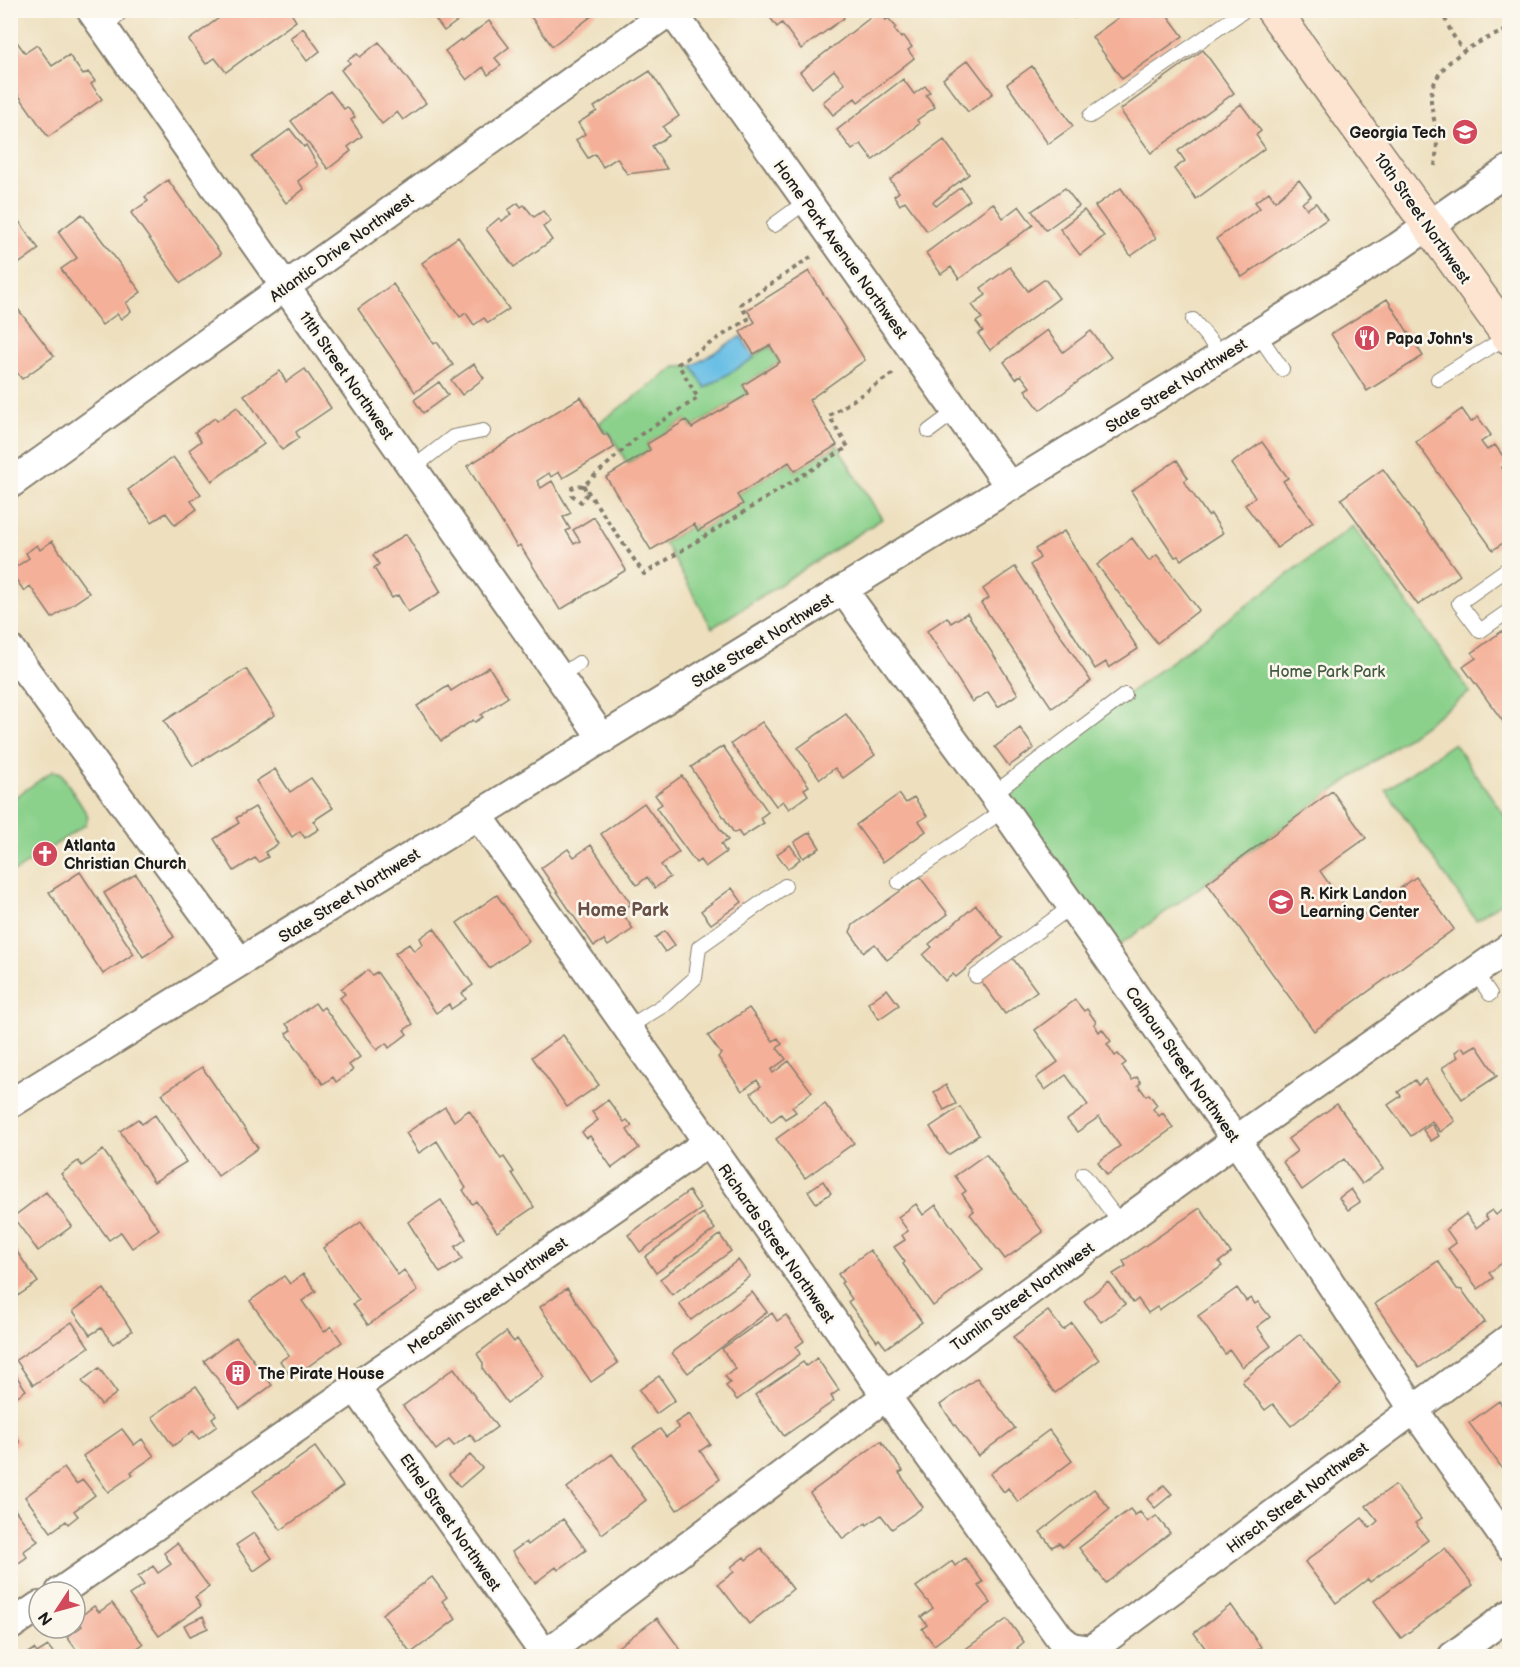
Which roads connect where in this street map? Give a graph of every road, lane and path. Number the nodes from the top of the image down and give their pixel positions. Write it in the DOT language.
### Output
graph roads {
  1 [pos="671,10"];
  2 [pos="1245,10"];
  3 [pos="1273,10"];
  4 [pos="1440,10"];
  5 [pos="106,16"];
  6 [pos="1509,29"];
  7 [pos="1463,50"];
  8 [pos="1090,116"];
  9 [pos="1435,166"];
  10 [pos="1509,169"];
  11 [pos="807,201"];
  12 [pos="774,225"];
  13 [pos="1430,226"];
  14 [pos="812,256"];
  15 [pos="285,287"];
  16 [pos="1193,320"];
  17 [pos="1258,334"];
  18 [pos="1508,337"];
  19 [pos="1222,356"];
  20 [pos="1282,369"];
  21 [pos="894,372"];
  22 [pos="1438,379"];
  23 [pos="956,411"];
  24 [pos="483,431"];
  25 [pos="929,431"];
  26 [pos="412,468"];
  27 [pos="10,484"];
  28 [pos="1010,487"];
  29 [pos="1509,567"];
  30 [pos="843,590"];
  31 [pos="1509,610"];
  32 [pos="10,649"];
  33 [pos="1125,695"];
  34 [pos="603,739"];
  35 [pos="998,802"];
  36 [pos="478,815"];
  37 [pos="899,882"];
  38 [pos="785,886"];
  39 [pos="1072,906"];
  40 [pos="1509,947"];
  41 [pos="240,962"];
  42 [pos="976,976"];
  43 [pos="627,1029"];
  44 [pos="10,1104"];
  45 [pos="1236,1140"];
  46 [pos="707,1143"];
  47 [pos="1083,1174"];
  48 [pos="1121,1224"];
  49 [pos="1509,1338"];
  50 [pos="355,1387"];
  51 [pos="886,1396"];
  52 [pos="1414,1410"];
  53 [pos="1509,1546"];
  54 [pos="77,1580"];
  55 [pos="27,1614"];
  56 [pos="1509,1614"];
  57 [pos="10,1626"];
  58 [pos="1088,1653"];
  59 [pos="545,1656"];
  60 [pos="1453,1656"];
  1 -- 11 [label="street, Home Park Avenue Northwest"];
  1 -- 15 [label="street, Atlantic Drive Northwest"];
  2 -- 8 [label="lane"];
  3 -- 13 [label="main road, 10th Street Northwest"];
  4 -- 7 [label="path"];
  5 -- 15 [label="street, 11th Street Northwest"];
  6 -- 7 [label="path"];
  7 -- 9 [label="path"];
  10 -- 13 [label="street, State Street Northwest"];
  11 -- 12 [label="lane"];
  11 -- 23 [label="street, Home Park Avenue Northwest"];
  13 -- 17 [label="street, State Street Northwest"];
  13 -- 18 [label="main road, 10th Street Northwest"];
  14 -- 21 [label="path"];
  15 -- 26 [label="street, 11th Street Northwest"];
  15 -- 27 [label="street, Atlantic Drive Northwest"];
  16 -- 19 [label="lane"];
  17 -- 19 [label="street, State Street Northwest"];
  17 -- 20 [label="lane"];
  18 -- 22 [label="lane"];
  19 -- 28 [label="street, State Street Northwest"];
  23 -- 25 [label="lane"];
  23 -- 28 [label="street, Home Park Avenue Northwest"];
  24 -- 26 [label="lane"];
  26 -- 34 [label="street, 11th Street Northwest"];
  28 -- 30 [label="street, State Street Northwest"];
  29 -- 31 [label="lane"];
  30 -- 34 [label="street, State Street Northwest"];
  30 -- 35 [label="street, Calhoun Street Northwest"];
  32 -- 41 [label="street"];
  33 -- 35 [label="lane"];
  34 -- 36 [label="street, State Street Northwest"];
  35 -- 37 [label="lane"];
  35 -- 39 [label="street, Calhoun Street Northwest"];
  36 -- 41 [label="street, State Street Northwest"];
  36 -- 43 [label="street, Richards Street Northwest"];
  38 -- 43 [label="lane"];
  39 -- 42 [label="lane"];
  39 -- 45 [label="street, Calhoun Street Northwest"];
  40 -- 45 [label="street, Tumlin Street Northwest"];
  41 -- 44 [label="street, State Street Northwest"];
  43 -- 46 [label="street, Richards Street Northwest"];
  45 -- 48 [label="street, Tumlin Street Northwest"];
  45 -- 52 [label="street, Calhoun Street Northwest"];
  46 -- 50 [label="street, Mecaslin Street Northwest"];
  46 -- 51 [label="street, Richards Street Northwest"];
  47 -- 48 [label="lane"];
  48 -- 51 [label="street, Tumlin Street Northwest"];
  49 -- 52 [label="street, Hirsch Street Northwest"];
  50 -- 54 [label="street, Mecaslin Street Northwest"];
  50 -- 59 [label="street, Ethel Street Northwest"];
  51 -- 58 [label="street, Richards Street Northwest"];
  51 -- 59 [label="street, Tumlin Street Northwest"];
  52 -- 53 [label="street, Calhoun Street Northwest"];
  52 -- 58 [label="street, Hirsch Street Northwest"];
  55 -- 57 [label="street"];
  56 -- 60 [label="street"];
}
